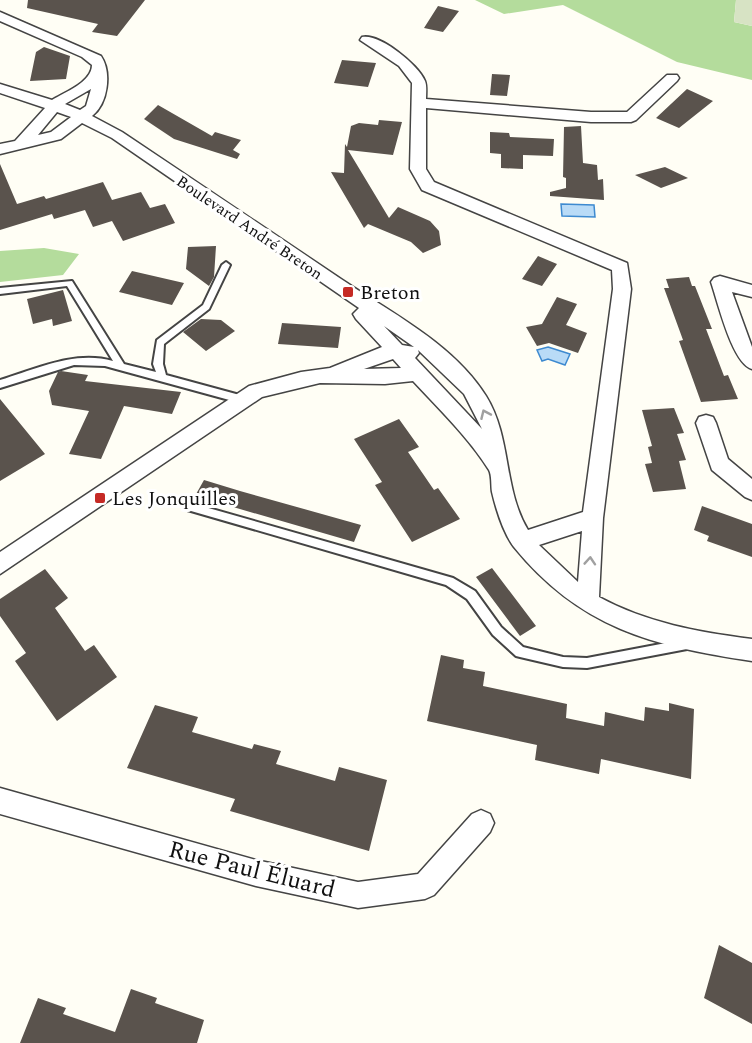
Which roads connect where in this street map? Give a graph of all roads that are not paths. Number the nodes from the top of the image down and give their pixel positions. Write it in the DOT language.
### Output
graph roads {
  1 [pos="0,15"];
  2 [pos="367,40"];
  3 [pos="99,72"];
  4 [pos="672,78"];
  5 [pos="7,90"];
  6 [pos="418,103"];
  7 [pos="52,109"];
  8 [pos="76,121"];
  9 [pos="20,144"];
  10 [pos="0,149"];
  11 [pos="226,265"];
  12 [pos="0,291"];
  13 [pos="752,291"];
  14 [pos="348,292"];
  15 [pos="399,350"];
  16 [pos="417,355"];
  17 [pos="752,362"];
  18 [pos="121,366"];
  19 [pos="329,375"];
  20 [pos="162,378"];
  21 [pos="0,384"];
  22 [pos="244,400"];
  23 [pos="706,423"];
  24 [pos="498,471"];
  25 [pos="752,491"];
  26 [pos="191,507"];
  27 [pos="593,518"];
  28 [pos="522,541"];
  29 [pos="0,564"];
  30 [pos="588,603"];
  31 [pos="696,642"];
  32 [pos="752,650"];
  33 [pos="0,801"];
  34 [pos="481,823"];
  1 -- 3 [label="street"];
  2 -- 6 [label="street"];
  3 -- 7 [label="street"];
  3 -- 8 [label="street"];
  4 -- 6 [label="street"];
  5 -- 7 [label="street, Boulevard André Breton"];
  6 -- 27 [label="street"];
  7 -- 8 [label="street, Boulevard André Breton"];
  7 -- 9 [label="street"];
  8 -- 9 [label="street"];
  8 -- 14 [label="street, Boulevard André Breton"];
  9 -- 10 [label="street"];
  11 -- 20 [label="lane"];
  12 -- 18 [label="lane"];
  13 -- 17 [label="street"];
  14 -- 15 [label="street, Boulevard André Breton"];
  14 -- 16 [label="street, Boulevard André Breton"];
  15 -- 16 [label="street, Boulevard André Breton"];
  15 -- 19 [label="street"];
  16 -- 19 [label="street"];
  16 -- 24 [label="street, Boulevard André Breton"];
  24 -- 16 [label="street, Boulevard André Breton, one-way"];
  18 -- 20 [label="lane"];
  18 -- 21 [label="lane"];
  19 -- 22 [label="street"];
  20 -- 22 [label="lane"];
  22 -- 29 [label="street"];
  23 -- 25 [label="street"];
  24 -- 28 [label="street, Boulevard André Breton"];
  26 -- 31 [label="lane"];
  27 -- 28 [label="street"];
  30 -- 27 [label="street, one-way"];
  28 -- 30 [label="street, Boulevard André Breton"];
  30 -- 31 [label="street, Boulevard André Breton"];
  31 -- 32 [label="street, Boulevard André Breton"];
  33 -- 34 [label="street, Rue Paul Éluard"];
}
